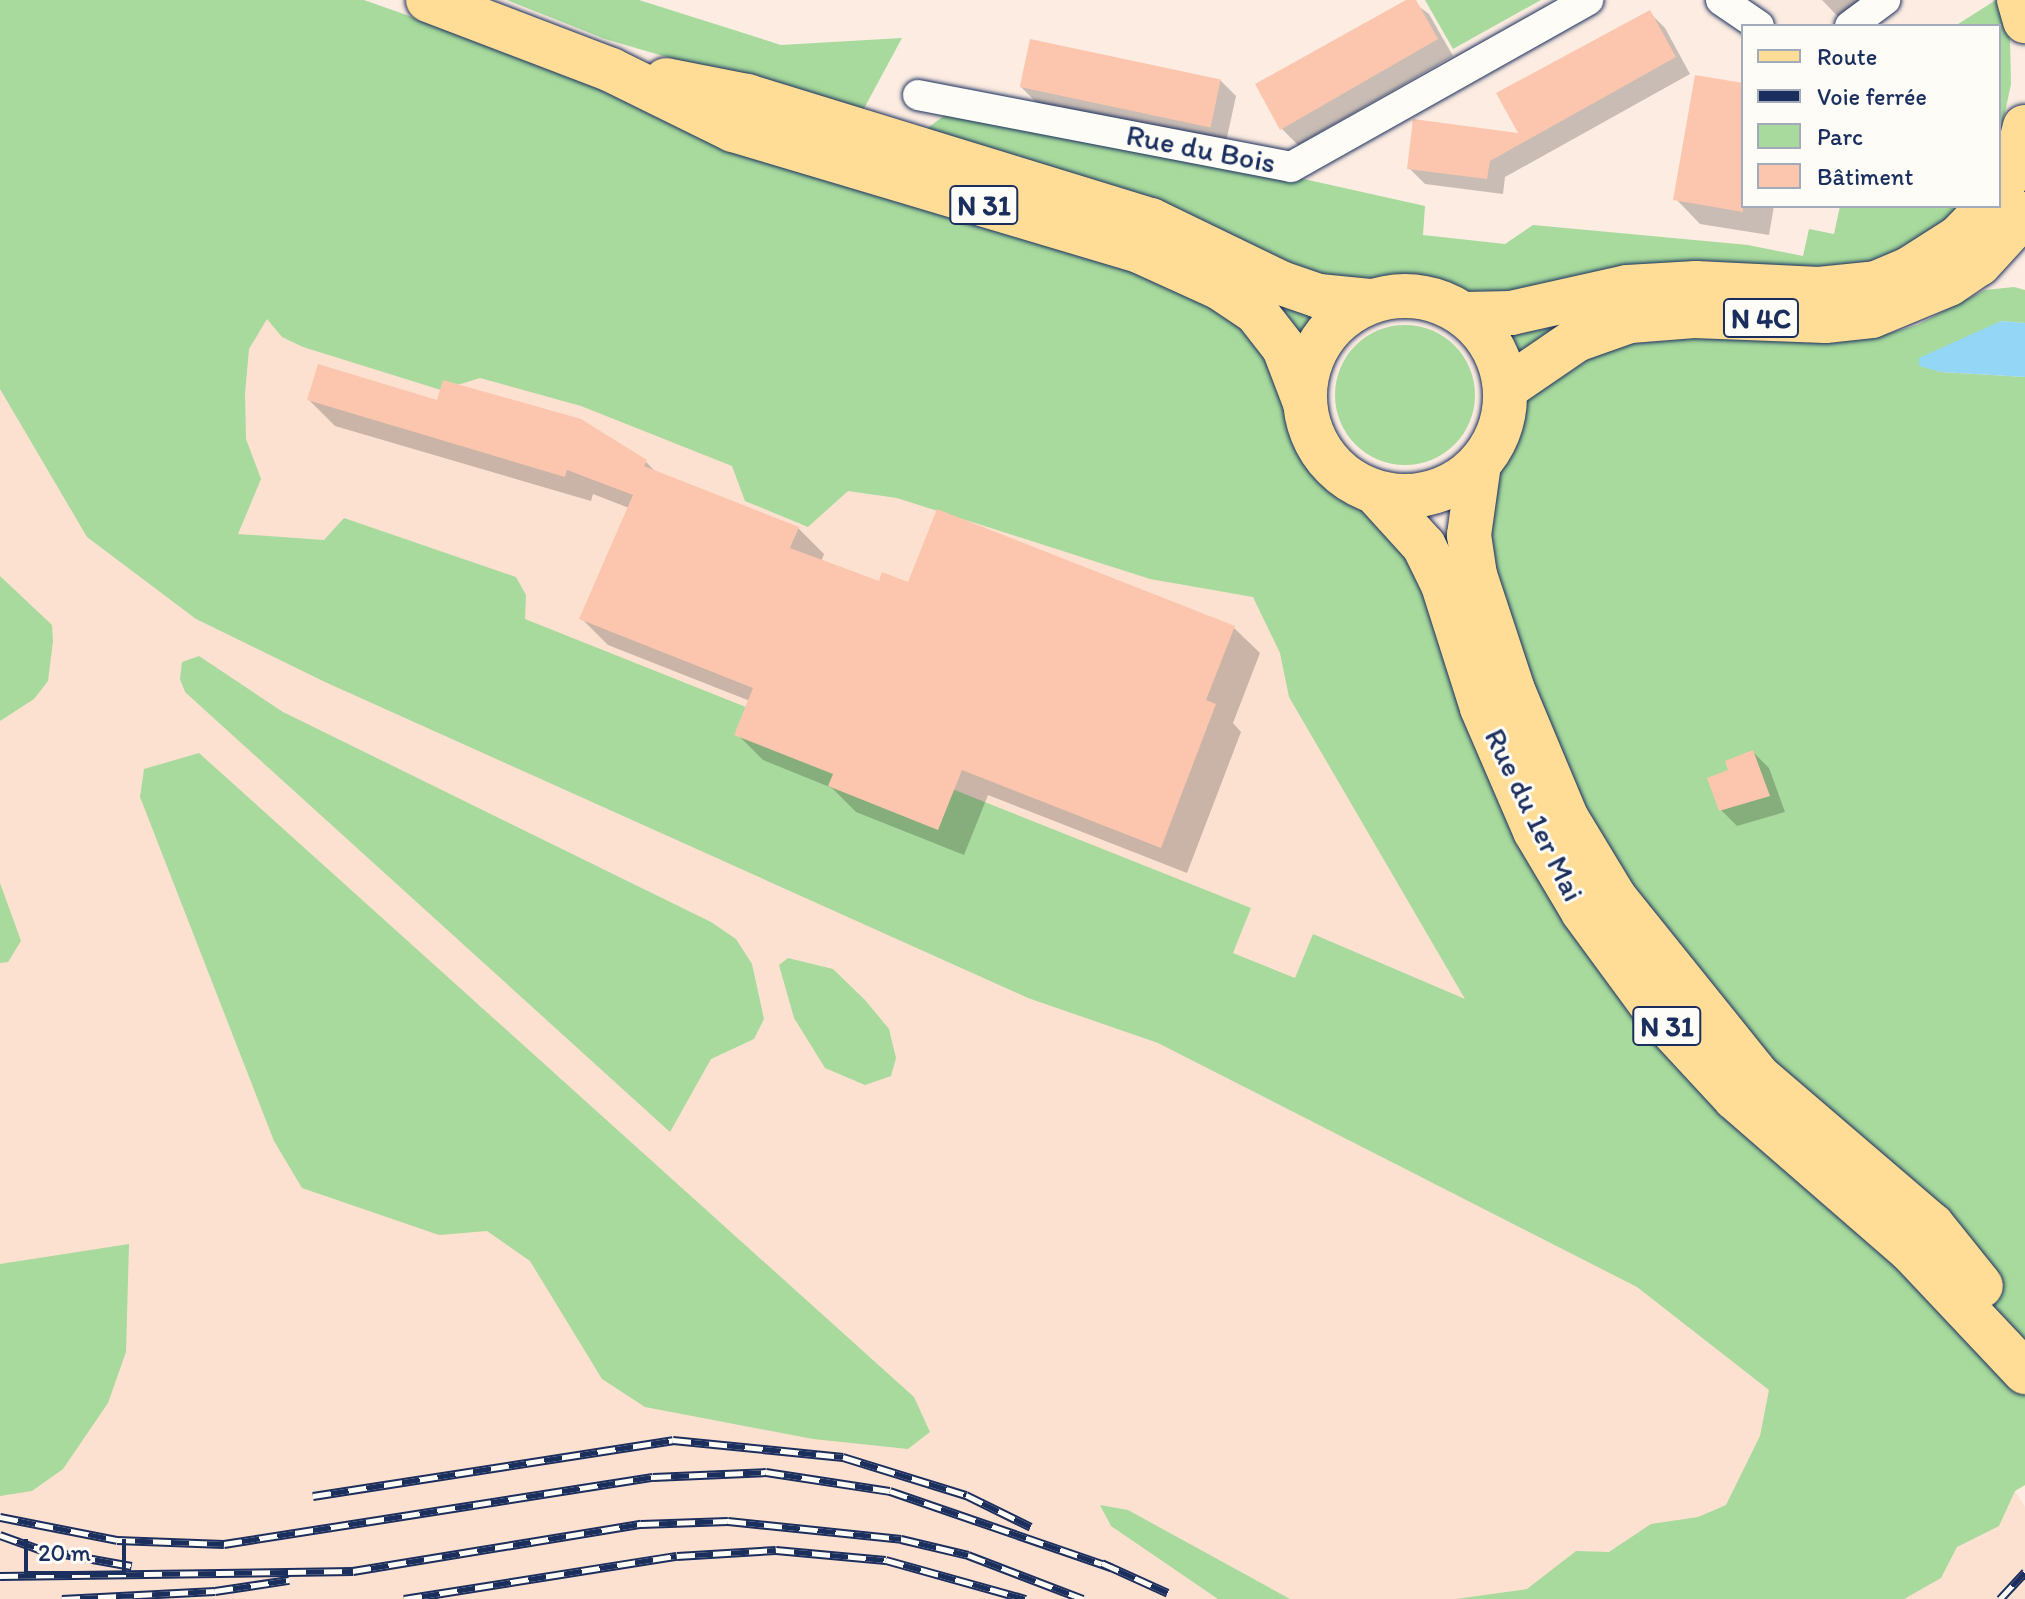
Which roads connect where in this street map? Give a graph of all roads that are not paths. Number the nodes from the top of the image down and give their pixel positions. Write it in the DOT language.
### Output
graph roads {
  1 [pos="428,0"];
  2 [pos="1588,0"];
  3 [pos="1721,0"];
  4 [pos="1885,0"];
  5 [pos="2019,0"];
  6 [pos="2025,21"];
  7 [pos="1756,24"];
  8 [pos="1853,24"];
  9 [pos="611,70"];
  10 [pos="918,95"];
  11 [pos="2025,127"];
  12 [pos="2005,207"];
  13 [pos="1370,301"];
  14 [pos="1464,314"];
  15 [pos="1506,388"];
  16 [pos="1305,403"];
  17 [pos="1479,464"];
  18 [pos="1375,492"];
  19 [pos="2025,1361"];
  20 [pos="2025,1372"];
  1 -- 9 [label="main road, N 31"];
  2 -- 10 [label="street, Rue du Bois"];
  3 -- 7 [label="street"];
  4 -- 8 [label="street"];
  5 -- 6 [label="main road"];
  9 -- 13 [label="main road, N 31"];
  9 -- 16 [label="main road, N 31"];
  11 -- 12 [label="main road, N 4C"];
  12 -- 14 [label="main road, N 4C"];
  12 -- 15 [label="main road, N 4C"];
  13 -- 14 [label="main road"];
  13 -- 16 [label="main road"];
  14 -- 15 [label="main road"];
  15 -- 17 [label="main road"];
  16 -- 18 [label="main road"];
  17 -- 18 [label="main road"];
  17 -- 19 [label="main road, Rue du 1er Mai / N 31"];
  18 -- 20 [label="main road, Rue du 1er Mai / N 31"];
}
